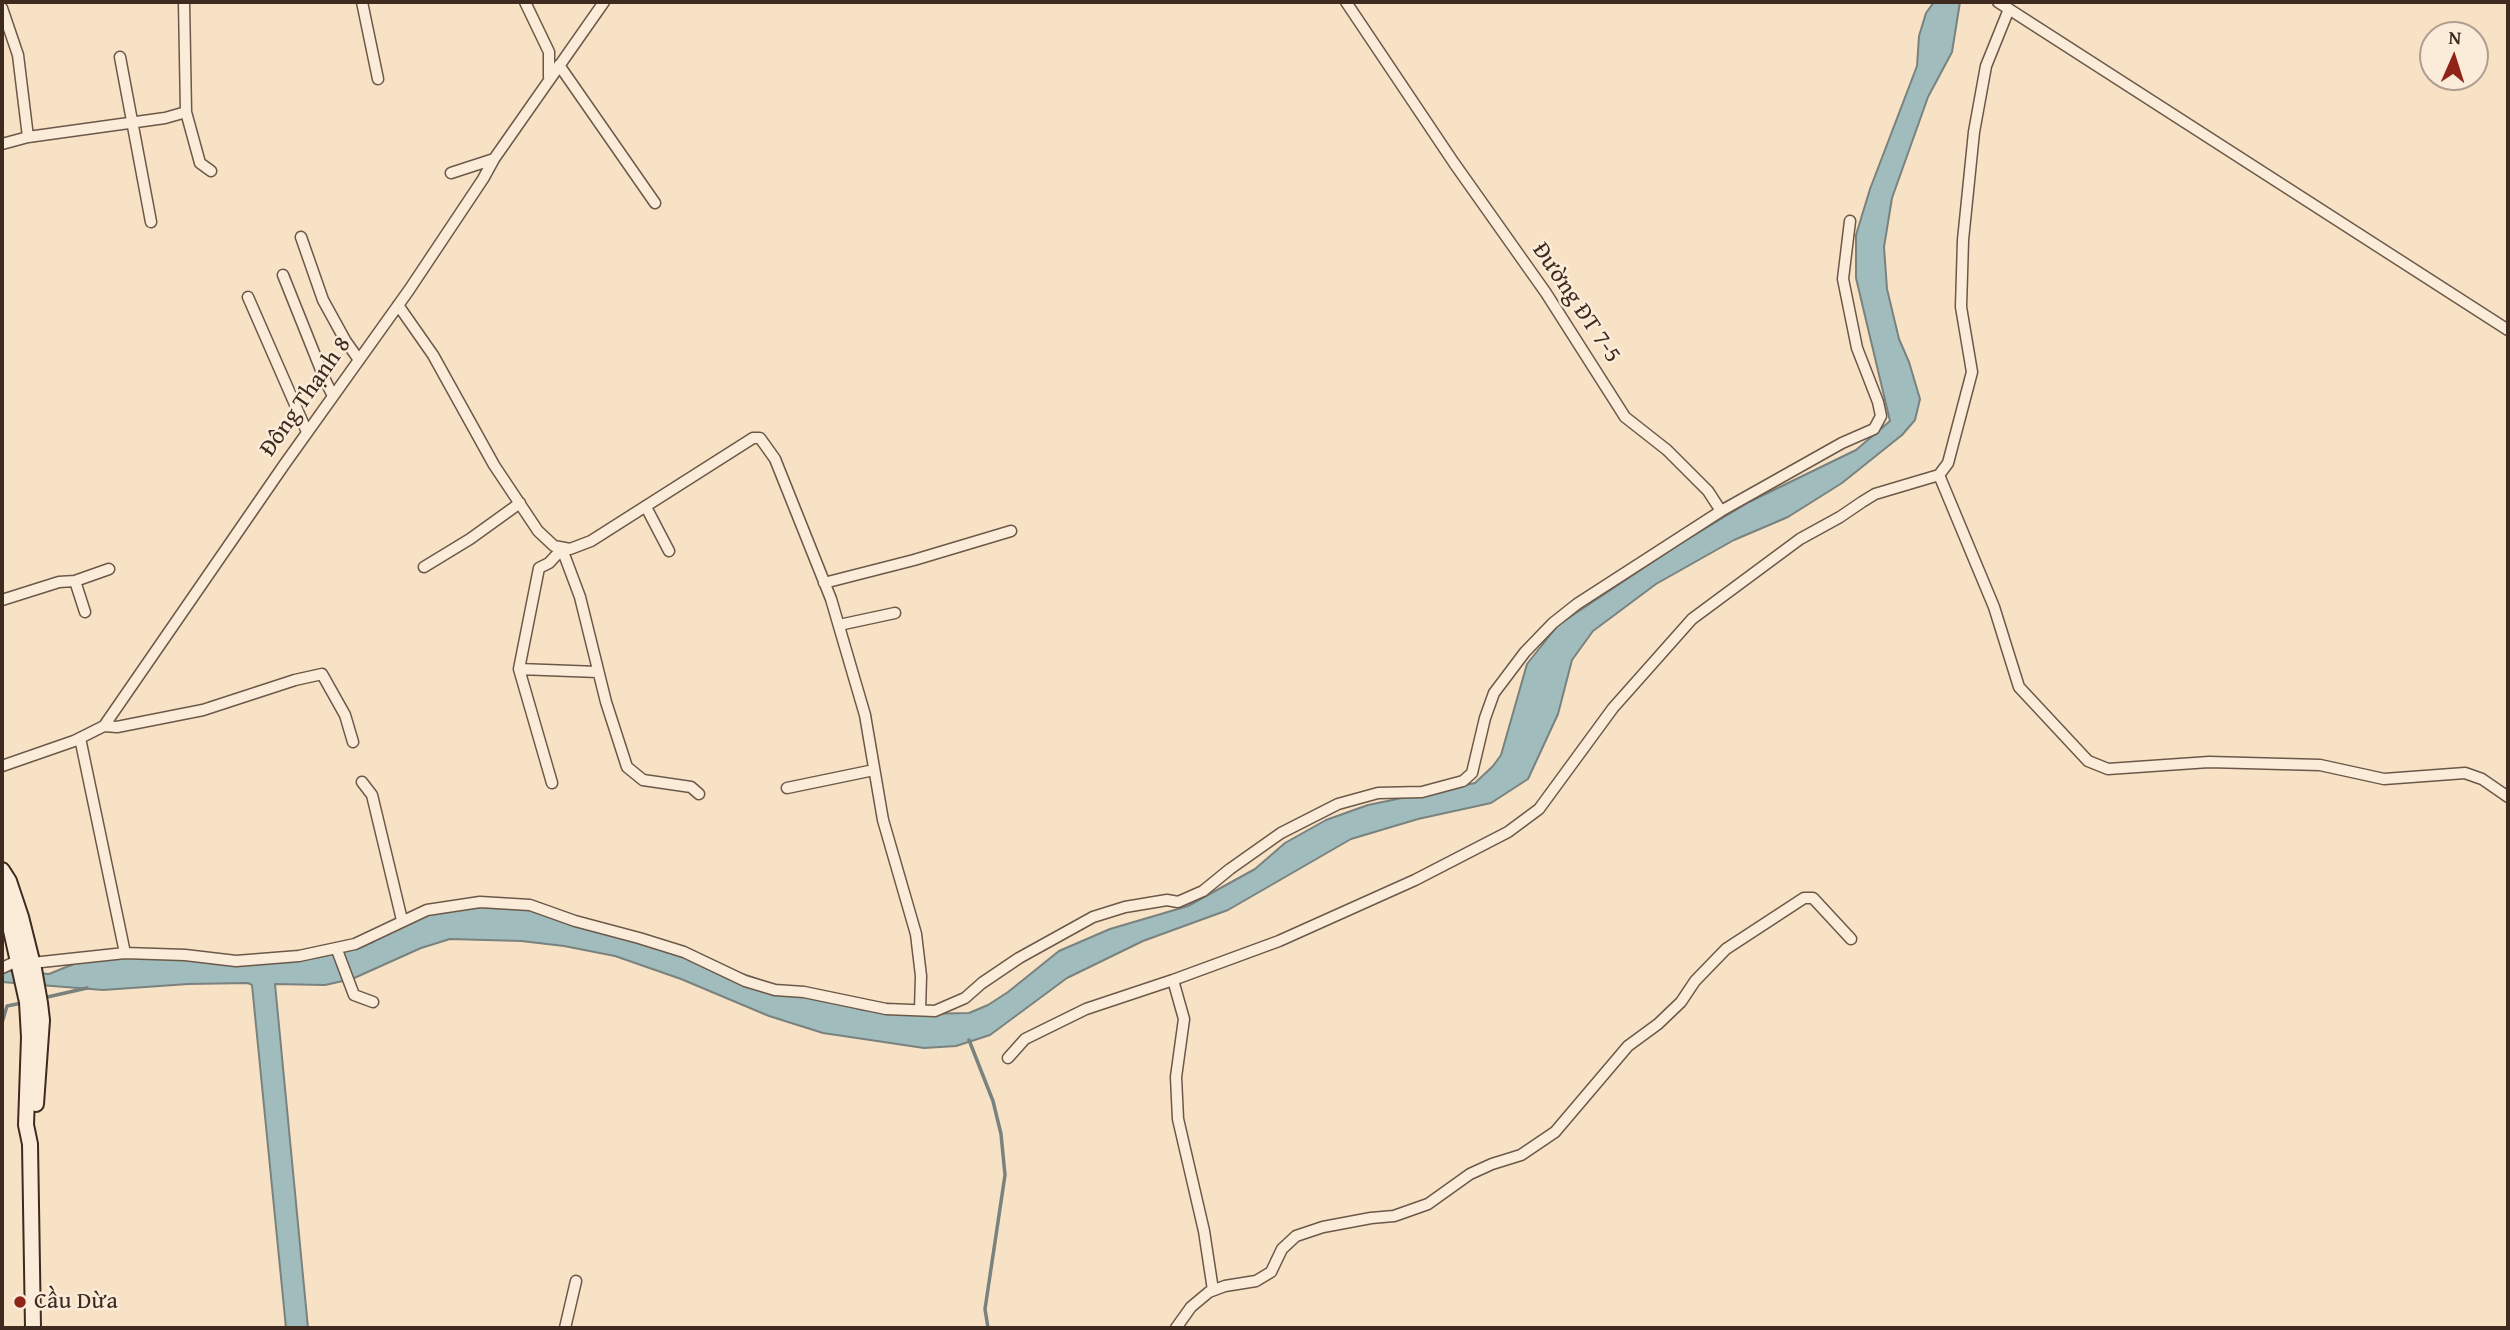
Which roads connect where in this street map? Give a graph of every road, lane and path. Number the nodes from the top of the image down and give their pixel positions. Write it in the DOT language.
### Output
graph roads {
  1 [pos="184,2"];
  2 [pos="362,2"];
  3 [pos="525,2"];
  4 [pos="604,2"];
  5 [pos="1346,2"];
  6 [pos="1998,2"];
  7 [pos="2,8"];
  8 [pos="2009,9"];
  9 [pos="120,57"];
  10 [pos="559,65"];
  11 [pos="549,78"];
  12 [pos="378,79"];
  13 [pos="186,112"];
  14 [pos="131,123"];
  15 [pos="28,137"];
  16 [pos="2,144"];
  17 [pos="494,159"];
  18 [pos="211,171"];
  19 [pos="451,173"];
  20 [pos="655,203"];
  21 [pos="1850,220"];
  22 [pos="151,222"];
  23 [pos="301,237"];
  24 [pos="284,275"];
  25 [pos="248,297"];
  26 [pos="398,305"];
  27 [pos="2508,330"];
  28 [pos="359,359"];
  29 [pos="333,396"];
  30 [pos="307,432"];
  31 [pos="1939,475"];
  32 [pos="520,503"];
  33 [pos="646,507"];
  34 [pos="1721,511"];
  35 [pos="1011,531"];
  36 [pos="562,549"];
  37 [pos="668,551"];
  38 [pos="424,568"];
  39 [pos="109,569"];
  40 [pos="75,581"];
  41 [pos="824,583"];
  42 [pos="2,600"];
  43 [pos="85,612"];
  44 [pos="895,613"];
  45 [pos="839,625"];
  46 [pos="519,669"];
  47 [pos="598,671"];
  48 [pos="104,726"];
  49 [pos="80,738"];
  50 [pos="353,742"];
  51 [pos="2,766"];
  52 [pos="874,769"];
  53 [pos="362,782"];
  54 [pos="552,783"];
  55 [pos="787,788"];
  56 [pos="699,794"];
  57 [pos="2508,797"];
  58 [pos="2,870"];
  59 [pos="2,890"];
  60 [pos="402,920"];
  61 [pos="1851,939"];
  62 [pos="337,951"];
  63 [pos="125,953"];
  64 [pos="27,965"];
  65 [pos="2,968"];
  66 [pos="1173,980"];
  67 [pos="373,1002"];
  68 [pos="920,1010"];
  69 [pos="1008,1058"];
  70 [pos="576,1281"];
  71 [pos="1213,1290"];
  72 [pos="33,1328"];
  73 [pos="565,1328"];
  74 [pos="1176,1328"];
  1 -- 13 [label="street"];
  2 -- 12 [label="street"];
  3 -- 11 [label="street"];
  4 -- 10 [label="street, Đông Thạnh 8"];
  5 -- 34 [label="street, Đường ĐT 7-5"];
  6 -- 8 [label="street"];
  7 -- 15 [label="street"];
  8 -- 27 [label="street"];
  8 -- 31 [label="street"];
  9 -- 14 [label="street"];
  10 -- 11 [label="street, Đông Thạnh 8"];
  10 -- 20 [label="street"];
  11 -- 17 [label="street, Đông Thạnh 8"];
  13 -- 14 [label="street"];
  13 -- 18 [label="street"];
  14 -- 15 [label="street"];
  14 -- 22 [label="street"];
  15 -- 16 [label="street"];
  17 -- 19 [label="street"];
  17 -- 26 [label="street, Đông Thạnh 8"];
  21 -- 34 [label="street"];
  23 -- 28 [label="street"];
  24 -- 29 [label="street"];
  25 -- 30 [label="street"];
  26 -- 28 [label="street, Đông Thạnh 8"];
  26 -- 32 [label="street"];
  28 -- 29 [label="street, Đông Thạnh 8"];
  29 -- 30 [label="street, Đông Thạnh 8"];
  30 -- 48 [label="street, Đông Thạnh 8"];
  31 -- 57 [label="street"];
  31 -- 66 [label="street"];
  32 -- 36 [label="street"];
  32 -- 38 [label="street"];
  33 -- 36 [label="street"];
  33 -- 37 [label="street"];
  33 -- 41 [label="street"];
  34 -- 68 [label="street"];
  35 -- 41 [label="street"];
  36 -- 46 [label="street"];
  36 -- 47 [label="street"];
  39 -- 40 [label="street"];
  40 -- 42 [label="street"];
  40 -- 43 [label="street"];
  41 -- 45 [label="street"];
  44 -- 45 [label="street"];
  45 -- 52 [label="street"];
  46 -- 47 [label="street"];
  46 -- 54 [label="street"];
  47 -- 56 [label="street"];
  48 -- 49 [label="street, Đông Thạnh 8"];
  48 -- 50 [label="street"];
  49 -- 51 [label="street, Đông Thạnh 8"];
  49 -- 63 [label="street"];
  52 -- 55 [label="street"];
  52 -- 68 [label="street"];
  53 -- 60 [label="street"];
  58 -- 64 [label="main road"];
  59 -- 64 [label="main road"];
  60 -- 62 [label="street"];
  60 -- 68 [label="street"];
  61 -- 71 [label="street"];
  62 -- 63 [label="street"];
  62 -- 67 [label="street"];
  63 -- 64 [label="street"];
  64 -- 65 [label="street"];
  64 -- 72 [label="main road"];
  66 -- 69 [label="street"];
  66 -- 71 [label="street"];
  70 -- 73 [label="street"];
  71 -- 74 [label="street"];
}
